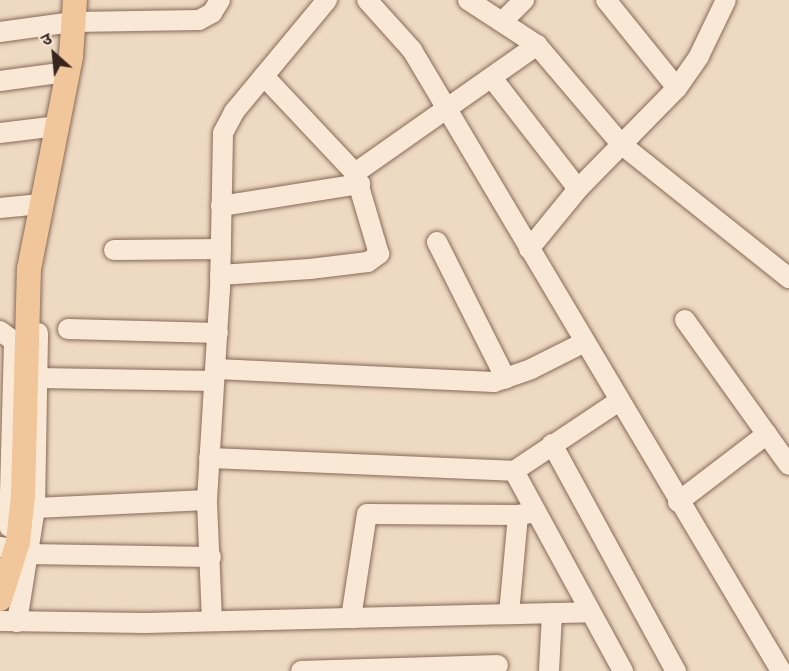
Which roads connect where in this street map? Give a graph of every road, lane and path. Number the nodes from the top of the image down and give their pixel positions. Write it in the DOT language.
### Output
graph roads {
  1 [pos="220,0"];
  2 [pos="327,0"];
  3 [pos="367,0"];
  4 [pos="468,0"];
  5 [pos="524,0"];
  6 [pos="606,0"];
  7 [pos="713,5"];
  8 [pos="74,11"];
  9 [pos="503,21"];
  10 [pos="0,32"];
  11 [pos="537,45"];
  12 [pos="68,72"];
  13 [pos="264,76"];
  14 [pos="492,78"];
  15 [pos="0,81"];
  16 [pos="677,88"];
  17 [pos="448,111"];
  18 [pos="57,126"];
  19 [pos="0,133"];
  20 [pos="621,144"];
  21 [pos="358,178"];
  22 [pos="578,189"];
  23 [pos="222,206"];
  24 [pos="0,208"];
  25 [pos="38,214"];
  26 [pos="437,242"];
  27 [pos="221,249"];
  28 [pos="529,249"];
  29 [pos="114,250"];
  30 [pos="220,275"];
  31 [pos="789,278"];
  32 [pos="685,320"];
  33 [pos="68,329"];
  34 [pos="0,331"];
  35 [pos="218,333"];
  36 [pos="585,342"];
  37 [pos="215,375"];
  38 [pos="39,378"];
  39 [pos="506,379"];
  40 [pos="619,401"];
  41 [pos="767,434"];
  42 [pos="552,444"];
  43 [pos="209,458"];
  44 [pos="789,465"];
  45 [pos="514,471"];
  46 [pos="207,500"];
  47 [pos="678,502"];
  48 [pos="35,508"];
  49 [pos="527,513"];
  50 [pos="10,552"];
  51 [pos="211,556"];
  52 [pos="0,599"];
  53 [pos="590,612"];
  54 [pos="552,613"];
  55 [pos="509,614"];
  56 [pos="351,618"];
  57 [pos="212,621"];
  58 [pos="9,622"];
  59 [pos="498,665"];
  60 [pos="302,671"];
  61 [pos="549,671"];
  62 [pos="624,671"];
  63 [pos="676,671"];
  64 [pos="782,671"];
  1 -- 8 [label="street"];
  2 -- 13 [label="street"];
  3 -- 17 [label="street"];
  4 -- 9 [label="street"];
  5 -- 9 [label="street"];
  6 -- 16 [label="street"];
  7 -- 16 [label="street"];
  8 -- 10 [label="street"];
  8 -- 12 [label="main road"];
  9 -- 11 [label="street"];
  11 -- 14 [label="street"];
  11 -- 20 [label="street"];
  12 -- 15 [label="street"];
  12 -- 18 [label="main road"];
  13 -- 21 [label="street"];
  13 -- 23 [label="street"];
  14 -- 17 [label="street"];
  14 -- 22 [label="street"];
  16 -- 20 [label="street"];
  17 -- 21 [label="street"];
  17 -- 28 [label="street"];
  18 -- 19 [label="street"];
  18 -- 25 [label="main road"];
  20 -- 22 [label="street"];
  20 -- 31 [label="street"];
  21 -- 23 [label="street"];
  21 -- 30 [label="street"];
  22 -- 28 [label="street"];
  23 -- 27 [label="street"];
  24 -- 25 [label="street"];
  25 -- 38 [label="street"];
  25 -- 50 [label="main road"];
  26 -- 39 [label="street"];
  27 -- 29 [label="street"];
  27 -- 30 [label="street"];
  28 -- 36 [label="street"];
  30 -- 35 [label="street"];
  32 -- 41 [label="street"];
  33 -- 35 [label="street"];
  34 -- 50 [label="street"];
  35 -- 37 [label="street"];
  36 -- 39 [label="street"];
  36 -- 40 [label="street"];
  37 -- 38 [label="street"];
  37 -- 39 [label="street"];
  37 -- 43 [label="street"];
  38 -- 48 [label="street"];
  40 -- 42 [label="street"];
  40 -- 47 [label="street"];
  41 -- 44 [label="street"];
  41 -- 47 [label="street"];
  42 -- 45 [label="street"];
  42 -- 63 [label="street"];
  43 -- 45 [label="street"];
  43 -- 46 [label="street"];
  45 -- 49 [label="street"];
  46 -- 48 [label="street"];
  46 -- 51 [label="street"];
  47 -- 64 [label="street"];
  48 -- 50 [label="street"];
  49 -- 53 [label="street"];
  49 -- 55 [label="street"];
  49 -- 56 [label="street"];
  50 -- 51 [label="street"];
  50 -- 52 [label="main road"];
  50 -- 58 [label="street"];
  51 -- 57 [label="street"];
  53 -- 54 [label="street"];
  53 -- 62 [label="street"];
  54 -- 55 [label="street"];
  54 -- 61 [label="street"];
  55 -- 56 [label="street"];
  56 -- 57 [label="street"];
  57 -- 58 [label="street"];
  59 -- 60 [label="street"];
}
